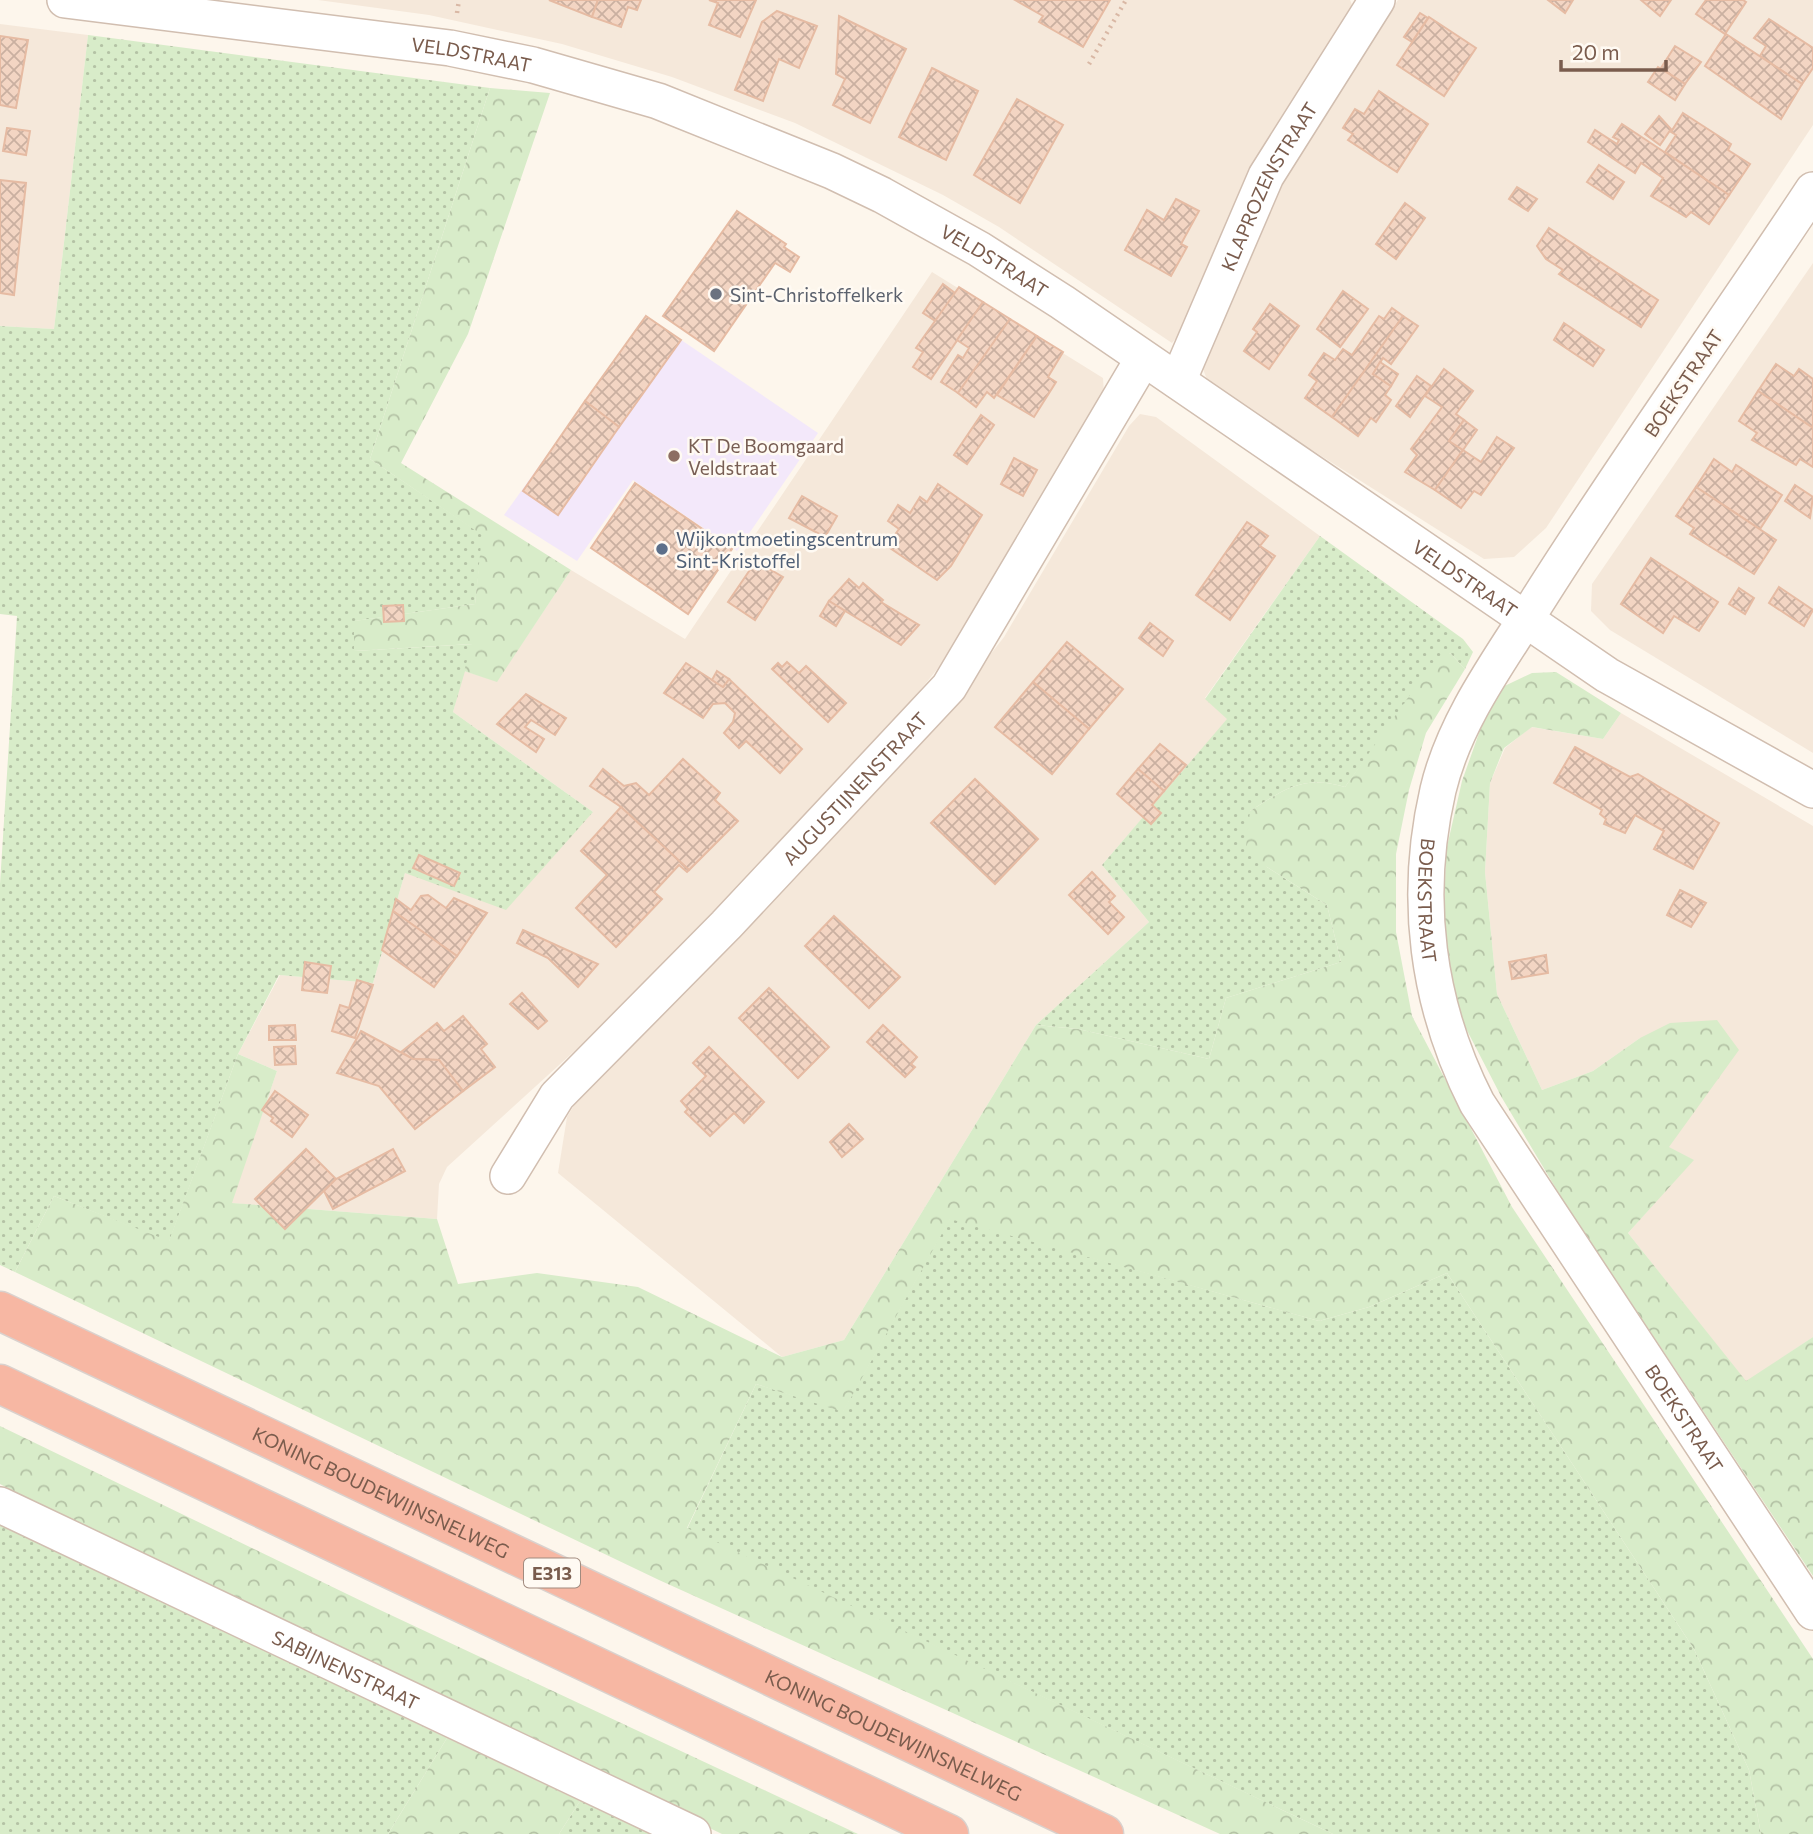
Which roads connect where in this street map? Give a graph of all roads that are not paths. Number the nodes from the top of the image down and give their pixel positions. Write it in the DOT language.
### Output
graph roads {
  1 [pos="65,0"];
  2 [pos="1377,0"];
  3 [pos="1813,190"];
  4 [pos="1143,359"];
  5 [pos="1178,381"];
  6 [pos="1525,620"];
  7 [pos="1813,790"];
  8 [pos="508,1176"];
  9 [pos="0,1311"];
  10 [pos="0,1384"];
  11 [pos="0,1505"];
  12 [pos="1813,1612"];
  13 [pos="693,1834"];
  14 [pos="949,1834"];
  15 [pos="1104,1834"];
  1 -- 4 [label="street, VELDSTRAAT"];
  2 -- 5 [label="street, KLAPROZENSTRAAT"];
  3 -- 6 [label="street, BOEKSTRAAT"];
  4 -- 5 [label="street, VELDSTRAAT"];
  4 -- 8 [label="street, AUGUSTIJNENSTRAAT"];
  5 -- 6 [label="street, VELDSTRAAT"];
  6 -- 7 [label="street, VELDSTRAAT"];
  6 -- 12 [label="street, BOEKSTRAAT"];
  9 -- 15 [label="highway, KONING BOUDEWIJNSNELWEG / E313"];
  10 -- 14 [label="highway"];
  11 -- 13 [label="street, SABIJNENSTRAAT"];
}
